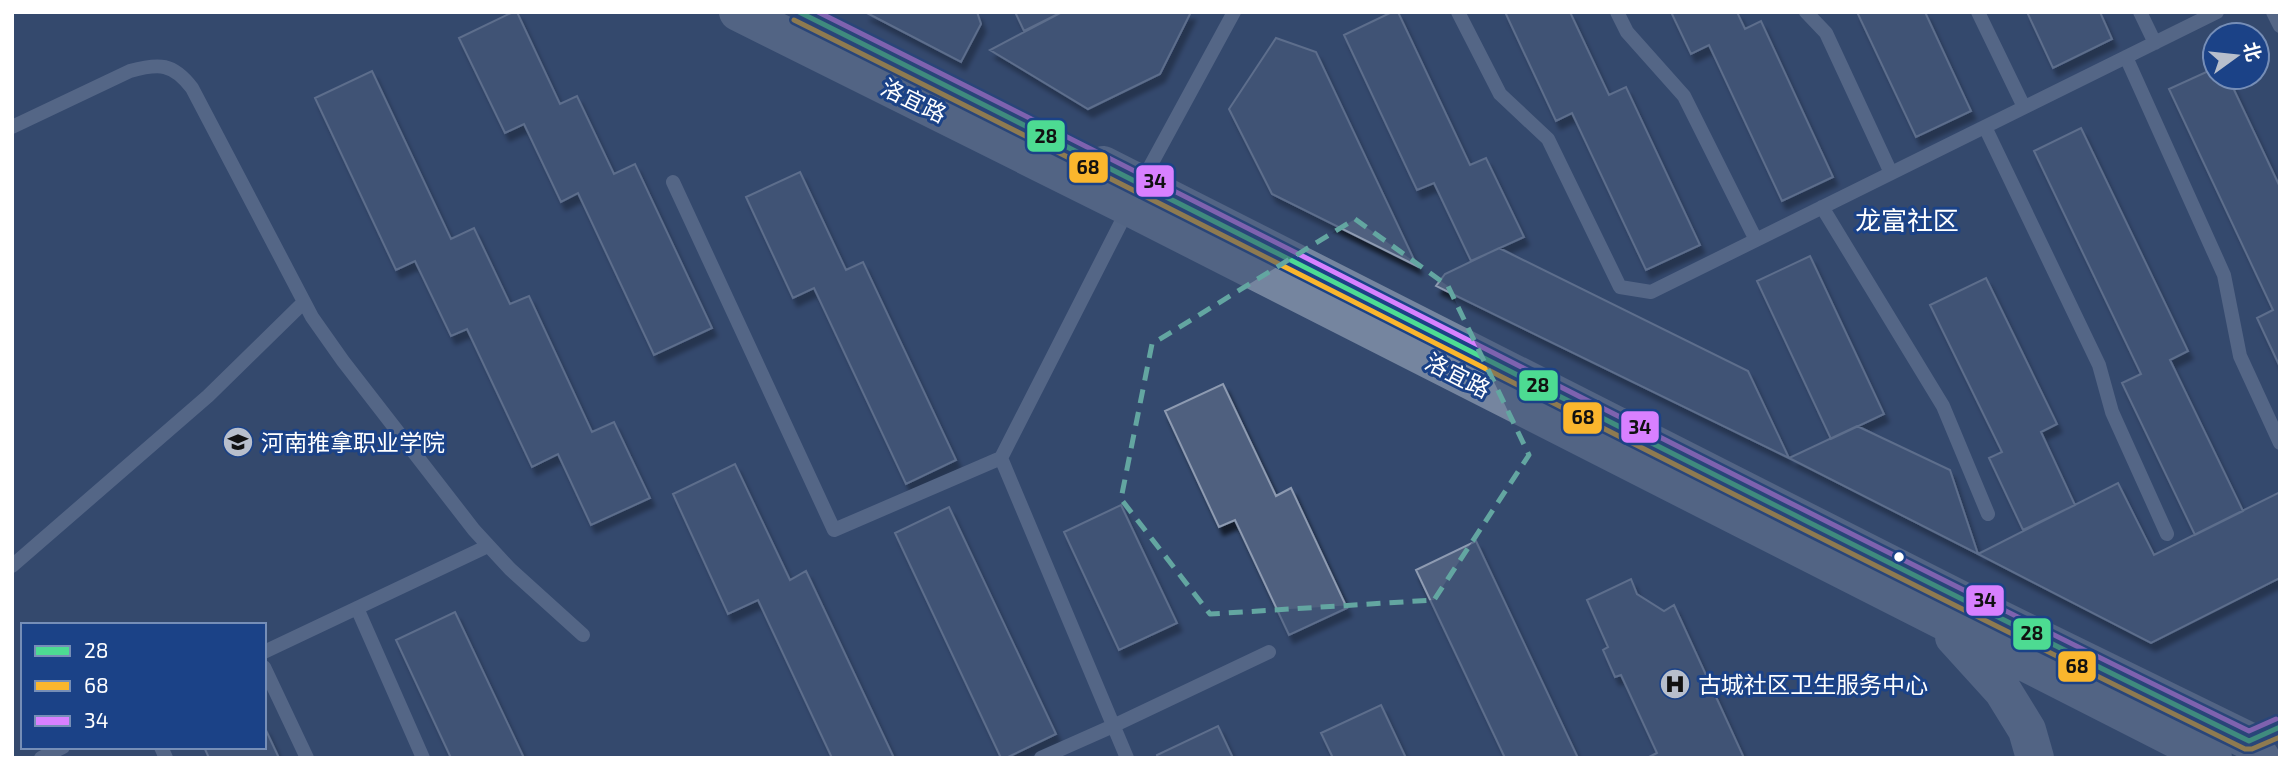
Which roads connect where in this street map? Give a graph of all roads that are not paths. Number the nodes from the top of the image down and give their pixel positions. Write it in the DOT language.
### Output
graph roads {
  1 [pos="738,12"];
  2 [pos="798,12"];
  3 [pos="1234,12"];
  4 [pos="1458,12"];
  5 [pos="1617,12"];
  6 [pos="1806,12"];
  7 [pos="1978,12"];
  8 [pos="2140,12"];
  9 [pos="2217,12"];
  10 [pos="2273,12"];
  11 [pos="2280,26"];
  12 [pos="2155,43"];
  13 [pos="2126,57"];
  14 [pos="2024,107"];
  15 [pos="12,127"];
  16 [pos="1985,127"];
  17 [pos="1891,173"];
  18 [pos="673,182"];
  19 [pos="1135,195"];
  20 [pos="1822,207"];
  21 [pos="1756,240"];
  22 [pos="304,302"];
  23 [pos="2280,443"];
  24 [pos="1001,458"];
  25 [pos="1988,514"];
  26 [pos="2167,534"];
  27 [pos="488,546"];
  28 [pos="12,566"];
  29 [pos="357,608"];
  30 [pos="1938,620"];
  31 [pos="583,635"];
  32 [pos="266,651"];
  33 [pos="1269,652"];
  34 [pos="266,671"];
  35 [pos="1113,726"];
  36 [pos="2264,742"];
  37 [pos="60,749"];
  38 [pos="2205,756"];
  39 [pos="41,758"];
  40 [pos="307,758"];
  41 [pos="423,758"];
  42 [pos="1041,758"];
  43 [pos="1127,758"];
  44 [pos="2035,758"];
  1 -- 19 [label="street, 洛宜路"];
  2 -- 19 [label="street, 洛宜路"];
  3 -- 19 [label="lane"];
  4 -- 21 [label="lane"];
  5 -- 21 [label="lane"];
  6 -- 17 [label="lane"];
  7 -- 14 [label="lane"];
  8 -- 12 [label="lane"];
  9 -- 12 [label="lane"];
  10 -- 11 [label="lane"];
  12 -- 13 [label="lane"];
  13 -- 14 [label="lane"];
  13 -- 23 [label="lane"];
  14 -- 16 [label="lane"];
  15 -- 22 [label="lane"];
  16 -- 17 [label="lane"];
  16 -- 26 [label="lane"];
  17 -- 20 [label="lane"];
  18 -- 24 [label="lane"];
  19 -- 24 [label="lane"];
  19 -- 30 [label="street, 洛宜路"];
  19 -- 36 [label="street, 洛宜路"];
  20 -- 21 [label="lane"];
  20 -- 25 [label="lane"];
  22 -- 27 [label="lane"];
  22 -- 28 [label="lane"];
  24 -- 35 [label="lane"];
  27 -- 29 [label="lane"];
  27 -- 31 [label="lane"];
  29 -- 32 [label="lane"];
  29 -- 41 [label="lane"];
  30 -- 38 [label="street, 洛宜路"];
  30 -- 44 [label="street"];
  33 -- 35 [label="lane"];
  34 -- 40 [label="lane"];
  35 -- 42 [label="lane"];
  35 -- 43 [label="lane"];
  36 -- 38 [label="street"];
  37 -- 39 [label="lane"];
}
